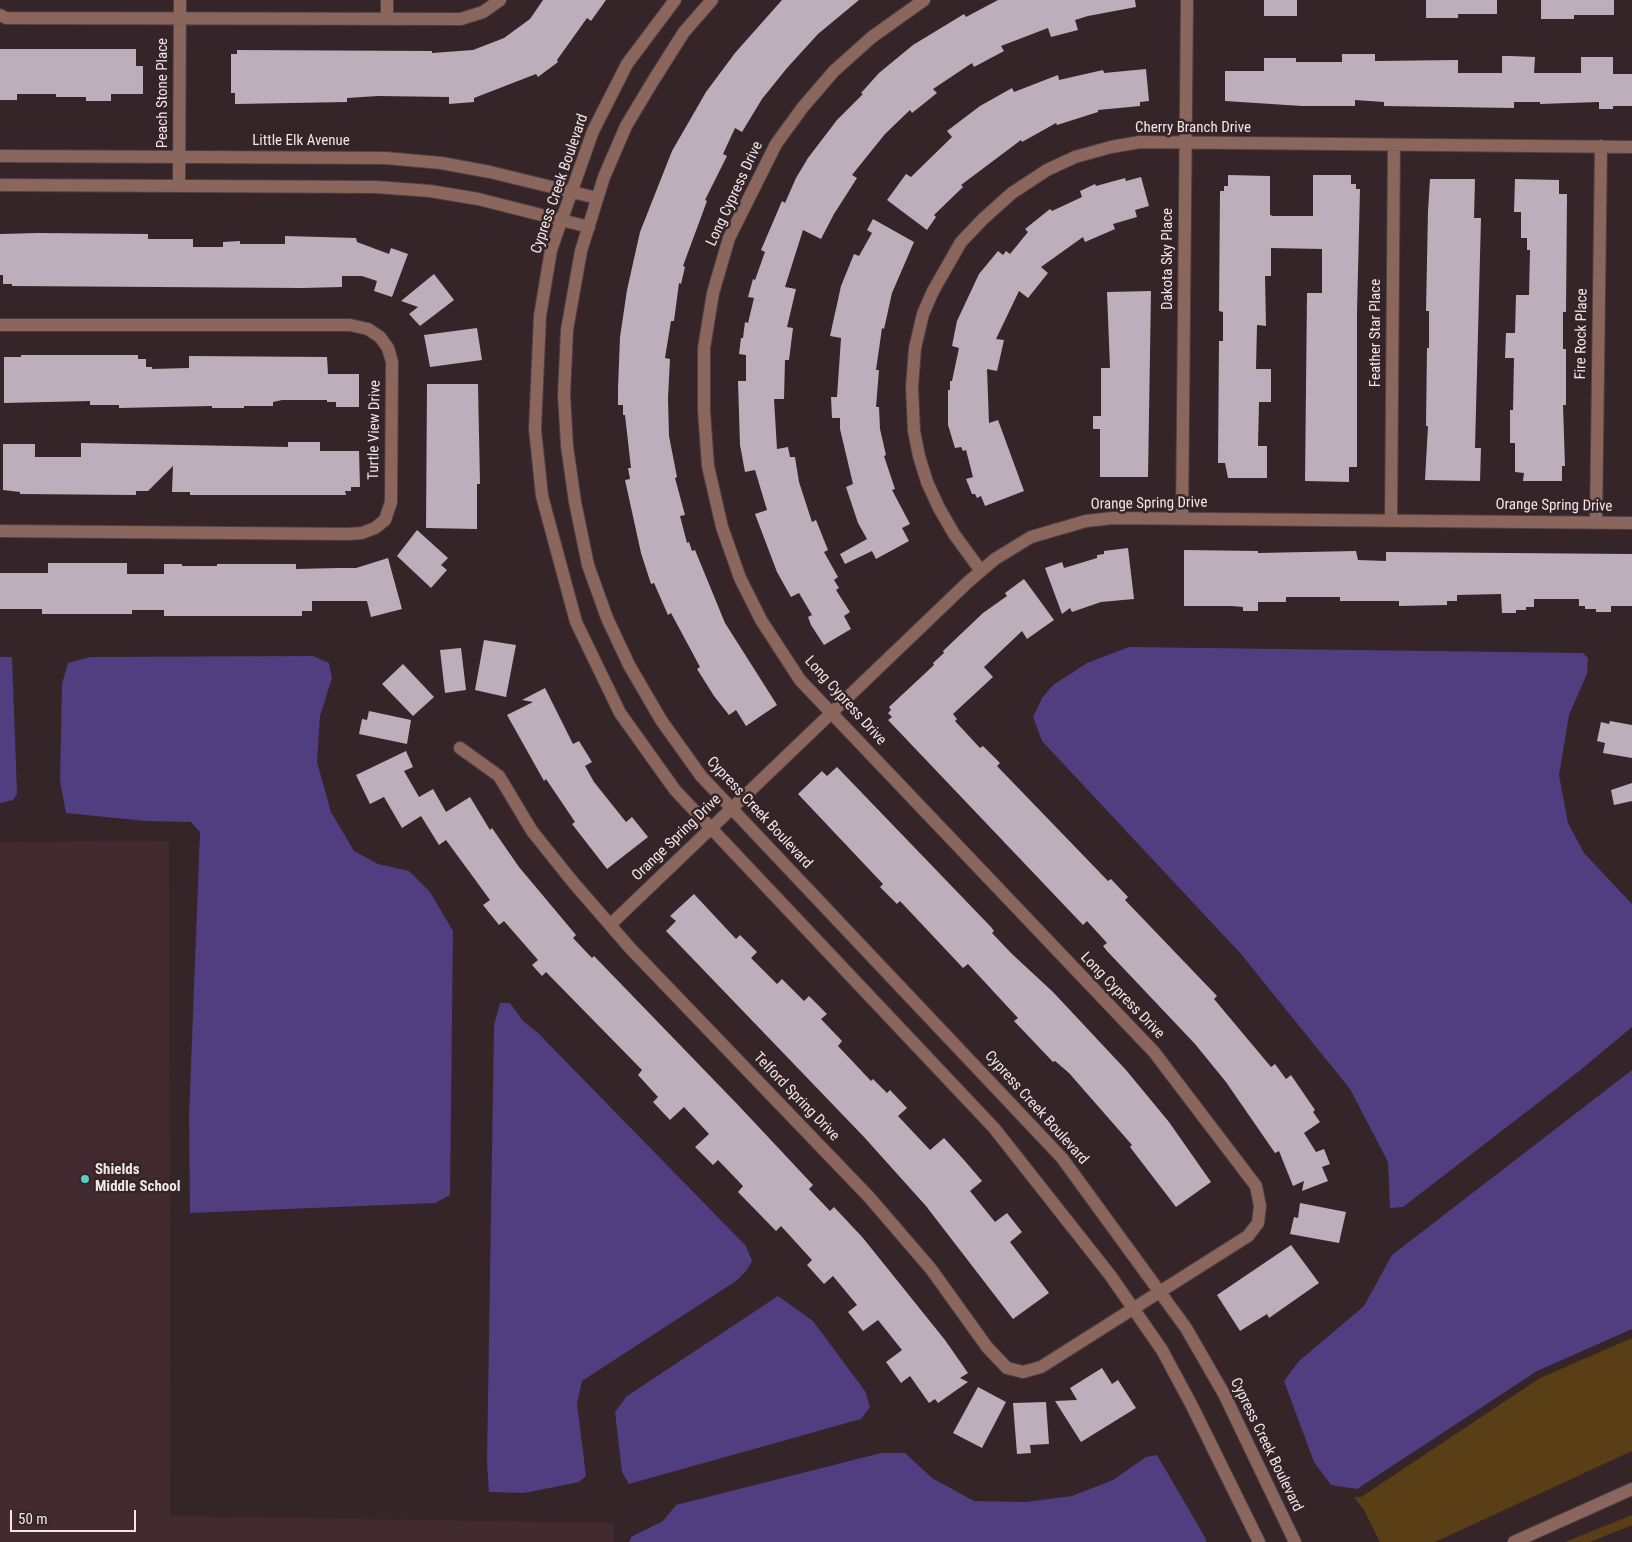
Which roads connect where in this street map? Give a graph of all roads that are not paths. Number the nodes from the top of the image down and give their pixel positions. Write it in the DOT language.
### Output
graph roads {
  1 [pos="180,0"];
  2 [pos="387,0"];
  3 [pos="500,0"];
  4 [pos="675,0"];
  5 [pos="712,0"];
  6 [pos="924,0"];
  7 [pos="1187,0"];
  8 [pos="0,15"];
  9 [pos="180,18"];
  10 [pos="387,18"];
  11 [pos="1186,143"];
  12 [pos="1394,145"];
  13 [pos="1601,146"];
  14 [pos="1632,147"];
  15 [pos="0,156"];
  16 [pos="179,157"];
  17 [pos="0,185"];
  18 [pos="179,186"];
  19 [pos="572,191"];
  20 [pos="598,198"];
  21 [pos="561,220"];
  22 [pos="588,227"];
  23 [pos="0,326"];
  24 [pos="1182,519"];
  25 [pos="1391,521"];
  26 [pos="1596,523"];
  27 [pos="1632,523"];
  28 [pos="0,531"];
  29 [pos="981,571"];
  30 [pos="831,713"];
  31 [pos="460,748"];
  32 [pos="731,809"];
  33 [pos="711,828"];
  34 [pos="610,925"];
  35 [pos="1160,1292"];
  36 [pos="1133,1309"];
  37 [pos="1632,1489"];
  38 [pos="1259,1542"];
  39 [pos="1295,1542"];
  40 [pos="1514,1542"];
  1 -- 9 [label="street, Peach Stone Place"];
  2 -- 10 [label="street"];
  3 -- 10 [label="street"];
  4 -- 19 [label="street, Cypress Creek Boulevard"];
  5 -- 20 [label="street, Cypress Creek Boulevard"];
  6 -- 30 [label="street, Long Cypress Drive"];
  7 -- 11 [label="street, Dakota Sky Place"];
  8 -- 9 [label="street"];
  9 -- 10 [label="street"];
  9 -- 16 [label="street, Peach Stone Place"];
  11 -- 12 [label="street, Cherry Branch Drive"];
  11 -- 24 [label="street, Dakota Sky Place"];
  11 -- 29 [label="street, Cherry Branch Drive"];
  12 -- 13 [label="street, Cherry Branch Drive"];
  12 -- 25 [label="street, Feather Star Place"];
  13 -- 14 [label="street, Cherry Branch Drive"];
  13 -- 26 [label="street, Fire Rock Place"];
  15 -- 16 [label="street, Little Elk Avenue"];
  16 -- 18 [label="street, Peach Stone Place"];
  16 -- 19 [label="street, Little Elk Avenue"];
  17 -- 18 [label="street"];
  18 -- 21 [label="street"];
  19 -- 20 [label="street, Little Elk Avenue"];
  19 -- 21 [label="street, Cypress Creek Boulevard"];
  20 -- 22 [label="street, Cypress Creek Boulevard"];
  21 -- 22 [label="street"];
  21 -- 33 [label="street, Cypress Creek Boulevard"];
  22 -- 32 [label="street, Cypress Creek Boulevard"];
  23 -- 28 [label="street, Turtle View Drive"];
  24 -- 25 [label="street, Orange Spring Drive"];
  24 -- 29 [label="street, Orange Spring Drive"];
  25 -- 26 [label="street, Orange Spring Drive"];
  26 -- 27 [label="street, Orange Spring Drive"];
  29 -- 30 [label="street, Orange Spring Drive"];
  30 -- 32 [label="street, Orange Spring Drive"];
  30 -- 35 [label="street, Long Cypress Drive"];
  31 -- 34 [label="street, Telford Spring Drive"];
  32 -- 33 [label="street, Orange Spring Drive"];
  32 -- 35 [label="street, Cypress Creek Boulevard"];
  33 -- 34 [label="street, Orange Spring Drive"];
  33 -- 36 [label="street, Cypress Creek Boulevard"];
  34 -- 36 [label="street, Telford Spring Drive"];
  35 -- 36 [label="street, Long Cypress Drive"];
  35 -- 39 [label="street, Cypress Creek Boulevard"];
  36 -- 38 [label="street, Cypress Creek Boulevard"];
  37 -- 40 [label="street"];
}
